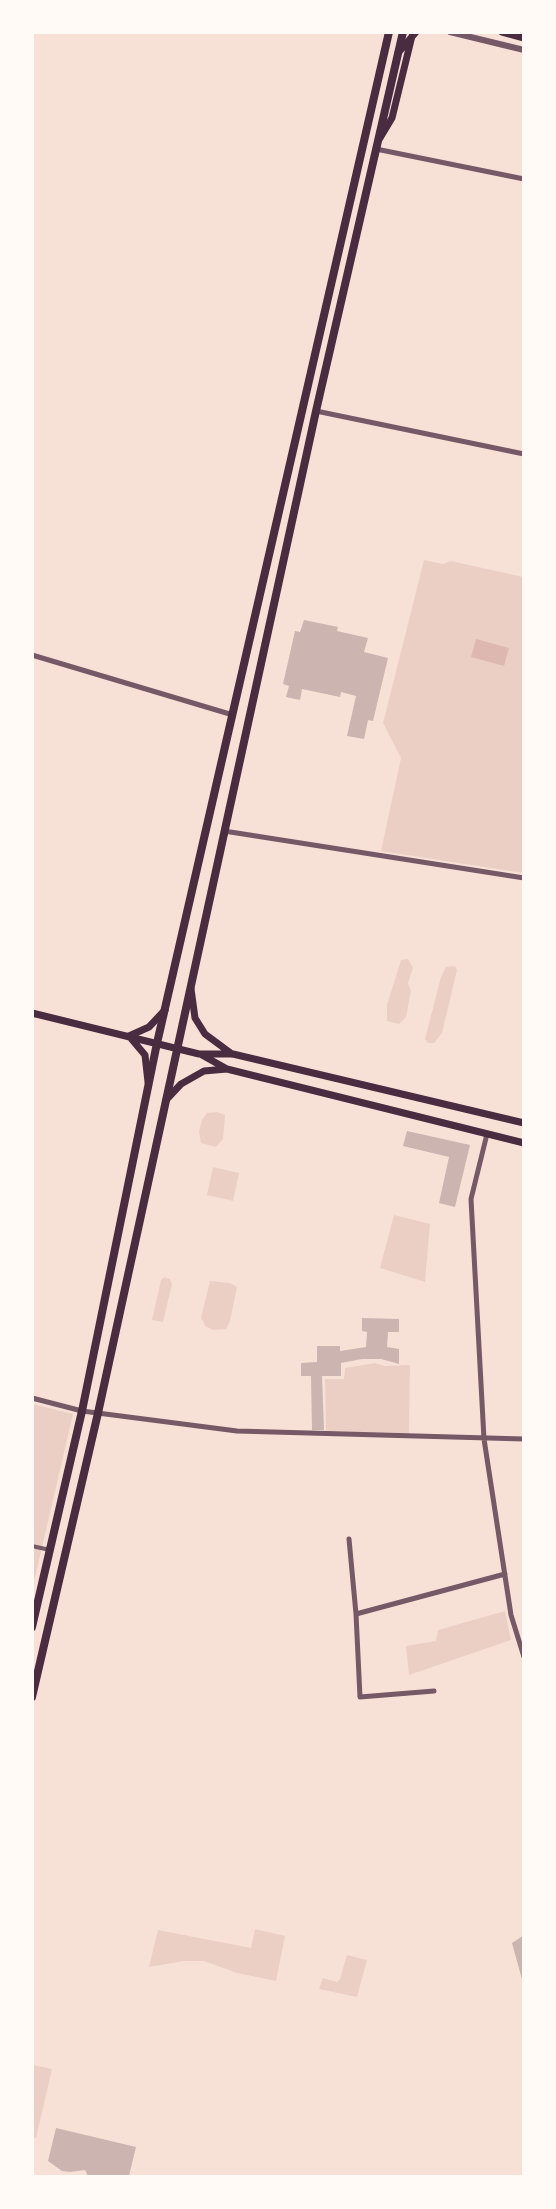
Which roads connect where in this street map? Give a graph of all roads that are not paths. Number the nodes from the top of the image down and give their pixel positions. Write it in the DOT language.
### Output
graph roads {
  1 [pos="384,32"];
  2 [pos="389,32"];
  3 [pos="403,32"];
  4 [pos="450,32"];
  5 [pos="502,32"];
  6 [pos="414,34"];
  7 [pos="524,38"];
  8 [pos="524,50"];
  9 [pos="385,52"];
  10 [pos="398,54"];
  11 [pos="377,146"];
  12 [pos="524,179"];
  13 [pos="316,411"];
  14 [pos="524,454"];
  15 [pos="32,655"];
  16 [pos="232,715"];
  17 [pos="223,831"];
  18 [pos="524,878"];
  19 [pos="190,986"];
  20 [pos="165,1010"];
  21 [pos="32,1013"];
  22 [pos="129,1036"];
  23 [pos="157,1043"];
  24 [pos="176,1048"];
  25 [pos="199,1054"];
  26 [pos="233,1054"];
  27 [pos="227,1069"];
  28 [pos="149,1085"];
  29 [pos="164,1102"];
  30 [pos="524,1124"];
  31 [pos="488,1134"];
  32 [pos="524,1143"];
  33 [pos="32,1398"];
  34 [pos="82,1411"];
  35 [pos="98,1413"];
  36 [pos="484,1439"];
  37 [pos="524,1439"];
  38 [pos="349,1539"];
  39 [pos="32,1546"];
  40 [pos="50,1550"];
  41 [pos="505,1574"];
  42 [pos="356,1614"];
  43 [pos="32,1627"];
  44 [pos="524,1657"];
  45 [pos="434,1691"];
  46 [pos="32,1697"];
  1 -- 9 [label="main road"];
  2 -- 9 [label="main road"];
  3 -- 10 [label="main road"];
  4 -- 8 [label="street"];
  5 -- 7 [label="main road"];
  6 -- 10 [label="main road"];
  6 -- 11 [label="main road"];
  9 -- 16 [label="main road"];
  10 -- 11 [label="main road"];
  11 -- 12 [label="street"];
  11 -- 13 [label="main road"];
  13 -- 14 [label="street"];
  13 -- 17 [label="main road"];
  15 -- 16 [label="street"];
  16 -- 20 [label="main road"];
  17 -- 18 [label="street"];
  17 -- 19 [label="main road"];
  19 -- 24 [label="main road"];
  19 -- 26 [label="main road"];
  20 -- 22 [label="main road"];
  20 -- 23 [label="main road"];
  21 -- 22 [label="main road"];
  22 -- 23 [label="main road"];
  22 -- 28 [label="main road"];
  23 -- 24 [label="main road"];
  23 -- 28 [label="main road"];
  24 -- 25 [label="main road"];
  24 -- 29 [label="main road"];
  25 -- 26 [label="main road"];
  25 -- 27 [label="main road"];
  26 -- 30 [label="main road"];
  27 -- 29 [label="main road"];
  27 -- 31 [label="main road"];
  28 -- 34 [label="main road"];
  29 -- 35 [label="main road"];
  31 -- 32 [label="main road"];
  31 -- 36 [label="street"];
  33 -- 34 [label="street"];
  34 -- 35 [label="street"];
  34 -- 40 [label="main road"];
  35 -- 36 [label="street"];
  35 -- 46 [label="main road"];
  36 -- 37 [label="street"];
  36 -- 41 [label="street"];
  38 -- 42 [label="street"];
  39 -- 40 [label="street"];
  40 -- 43 [label="main road"];
  41 -- 42 [label="street"];
  41 -- 44 [label="street"];
  42 -- 45 [label="street"];
}
